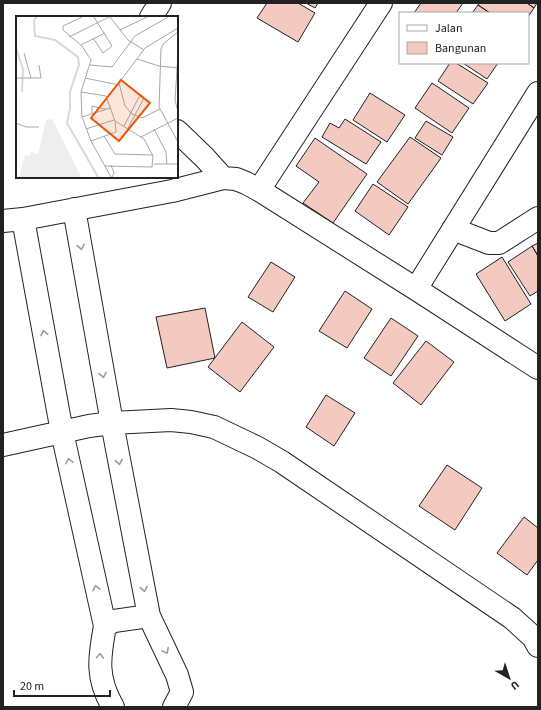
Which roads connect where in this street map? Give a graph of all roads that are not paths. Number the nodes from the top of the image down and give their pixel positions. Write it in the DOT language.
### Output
graph roads {
  1 [pos="160,3"];
  2 [pos="381,3"];
  3 [pos="152,16"];
  4 [pos="538,93"];
  5 [pos="178,132"];
  6 [pos="223,178"];
  7 [pos="259,190"];
  8 [pos="74,209"];
  9 [pos="538,218"];
  10 [pos="13,220"];
  11 [pos="453,229"];
  12 [pos="416,289"];
  13 [pos="538,368"];
  14 [pos="112,423"];
  15 [pos="62,432"];
  16 [pos="3,446"];
  17 [pos="150,616"];
  18 [pos="105,626"];
  19 [pos="536,639"];
  20 [pos="113,707"];
  21 [pos="174,707"];
  1 -- 3 [label="street"];
  2 -- 7 [label="street"];
  4 -- 11 [label="street"];
  5 -- 6 [label="street"];
  6 -- 7 [label="street"];
  6 -- 8 [label="street"];
  7 -- 12 [label="street"];
  8 -- 10 [label="street"];
  8 -- 14 [label="street, one-way"];
  9 -- 11 [label="street"];
  15 -- 10 [label="street, one-way"];
  11 -- 12 [label="street"];
  12 -- 13 [label="street"];
  14 -- 15 [label="street"];
  14 -- 17 [label="street, one-way"];
  14 -- 19 [label="street"];
  15 -- 16 [label="street"];
  18 -- 15 [label="street, one-way"];
  17 -- 18 [label="street"];
  17 -- 21 [label="street, one-way"];
  20 -- 18 [label="street, one-way"];
}
